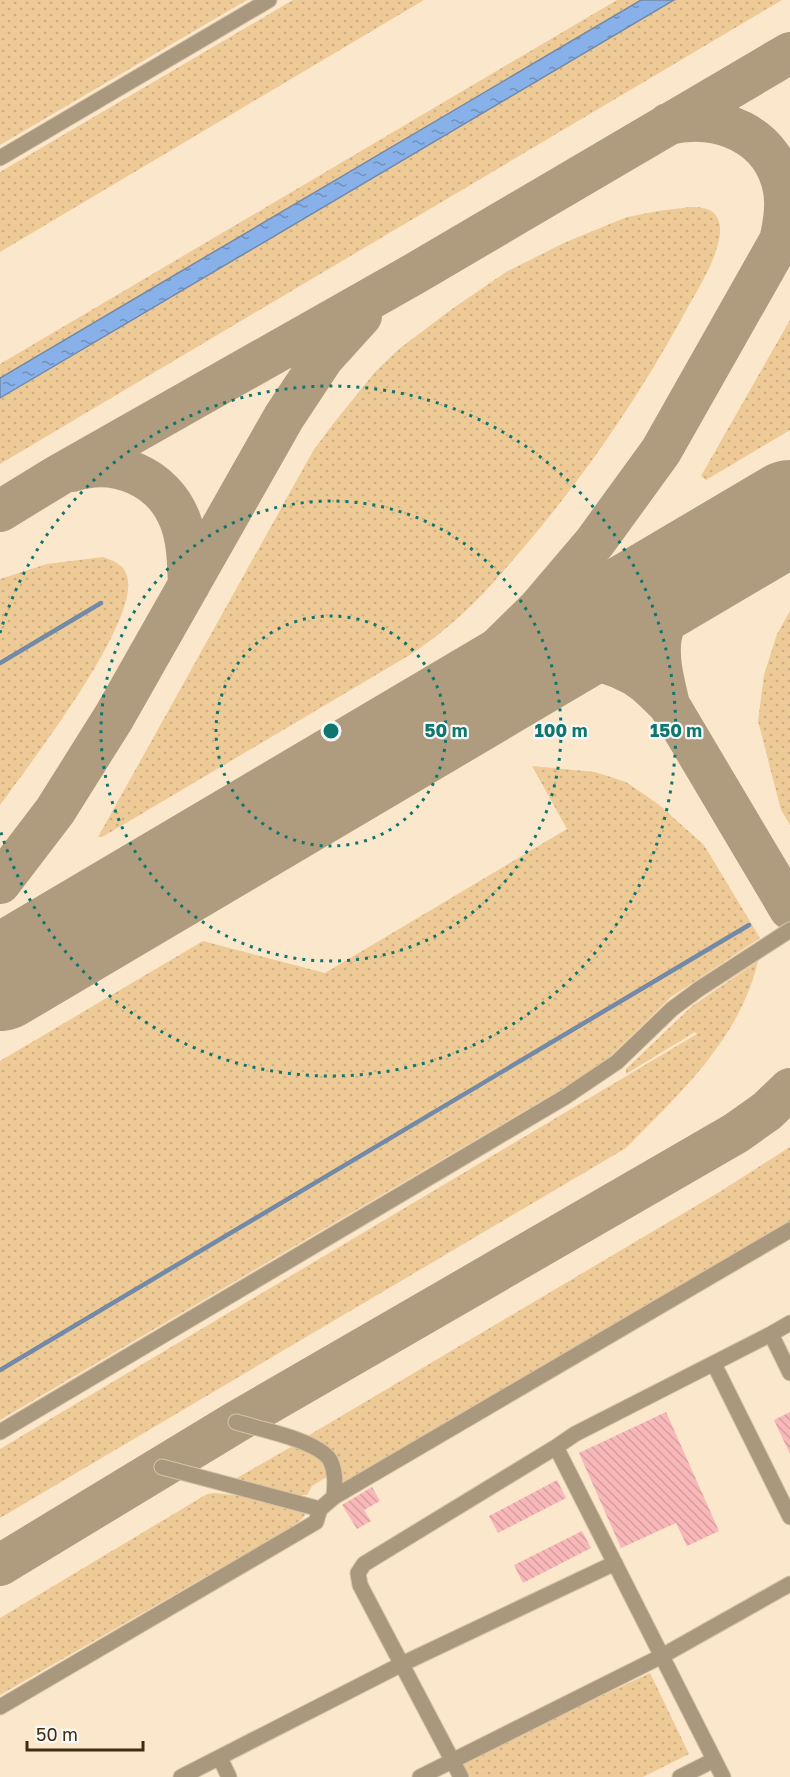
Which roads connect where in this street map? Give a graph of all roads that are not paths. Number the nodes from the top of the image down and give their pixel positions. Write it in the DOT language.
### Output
graph roads {
  1 [pos="269,0"];
  2 [pos="0,158"];
  3 [pos="790,930"];
  4 [pos="790,1230"];
  5 [pos="790,1323"];
  6 [pos="771,1334"];
  7 [pos="714,1364"];
  8 [pos="790,1373"];
  9 [pos="236,1422"];
  10 [pos="0,1432"];
  11 [pos="556,1448"];
  12 [pos="162,1467"];
  13 [pos="334,1497"];
  14 [pos="320,1509"];
  15 [pos="790,1517"];
  16 [pos="615,1563"];
  17 [pos="790,1584"];
  18 [pos="662,1656"];
  19 [pos="402,1664"];
  20 [pos="0,1707"];
  21 [pos="220,1758"];
  22 [pos="453,1759"];
  23 [pos="714,1760"];
  24 [pos="181,1777"];
  25 [pos="229,1777"];
  26 [pos="420,1777"];
  27 [pos="461,1777"];
  28 [pos="680,1777"];
  29 [pos="723,1777"];
  1 -- 2 [label="street"];
  3 -- 10 [label="street"];
  4 -- 13 [label="street"];
  5 -- 6 [label="street"];
  6 -- 7 [label="street"];
  6 -- 8 [label="street"];
  7 -- 11 [label="street"];
  7 -- 15 [label="street"];
  9 -- 13 [label="street"];
  11 -- 16 [label="street"];
  11 -- 19 [label="street"];
  12 -- 14 [label="street"];
  13 -- 14 [label="street"];
  14 -- 20 [label="street"];
  16 -- 18 [label="street"];
  16 -- 19 [label="street"];
  17 -- 18 [label="street"];
  18 -- 22 [label="street"];
  18 -- 23 [label="street"];
  19 -- 21 [label="street"];
  19 -- 22 [label="street"];
  21 -- 24 [label="street"];
  21 -- 25 [label="street"];
  22 -- 26 [label="street"];
  22 -- 27 [label="street"];
  23 -- 28 [label="street"];
  23 -- 29 [label="street"];
}
